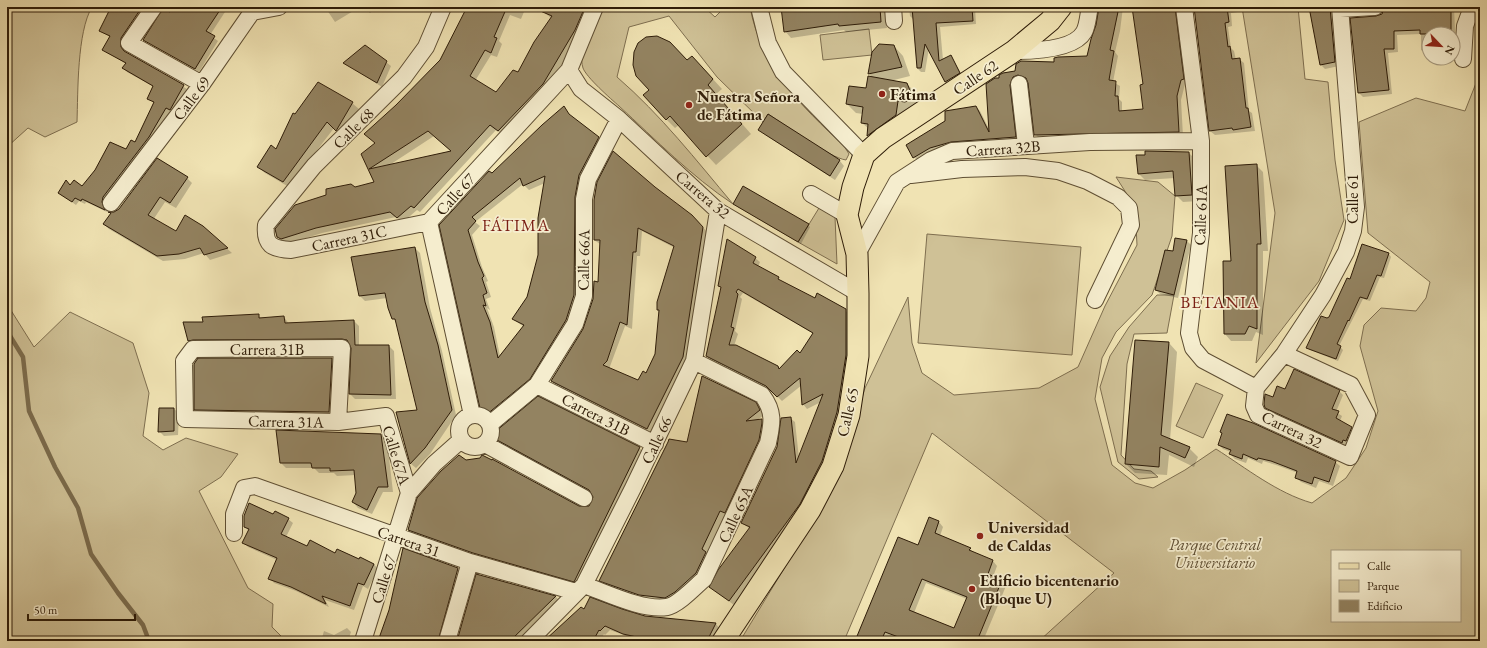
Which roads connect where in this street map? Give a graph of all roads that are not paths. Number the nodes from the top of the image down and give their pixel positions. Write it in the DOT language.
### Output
graph roads {
  1 [pos="154,7"];
  2 [pos="279,7"];
  3 [pos="443,7"];
  4 [pos="595,7"];
  5 [pos="759,7"];
  6 [pos="1061,7"];
  7 [pos="1090,7"];
  8 [pos="1184,7"];
  9 [pos="1375,7"];
  10 [pos="1472,7"];
  11 [pos="1340,8"];
  12 [pos="248,9"];
  13 [pos="1014,51"];
  14 [pos="1463,59"];
  15 [pos="569,70"];
  16 [pos="202,84"];
  17 [pos="1019,84"];
  18 [pos="619,119"];
  19 [pos="1201,141"];
  20 [pos="1026,146"];
  21 [pos="864,155"];
  22 [pos="905,176"];
  23 [pos="812,194"];
  24 [pos="110,203"];
  25 [pos="718,211"];
  26 [pos="847,216"];
  27 [pos="429,222"];
  28 [pos="270,246"];
  29 [pos="856,254"];
  30 [pos="858,293"];
  31 [pos="1095,300"];
  32 [pos="1284,354"];
  33 [pos="694,361"];
  34 [pos="537,385"];
  35 [pos="1256,388"];
  36 [pos="472,415"];
  37 [pos="386,416"];
  38 [pos="186,419"];
  39 [pos="338,422"];
  40 [pos="490,424"];
  41 [pos="461,440"];
  42 [pos="485,444"];
  43 [pos="655,444"];
  44 [pos="409,493"];
  45 [pos="584,498"];
  46 [pos="234,533"];
  47 [pos="396,536"];
  48 [pos="470,562"];
  49 [pos="580,589"];
  50 [pos="363,641"];
  51 [pos="447,641"];
  52 [pos="529,641"];
  53 [pos="723,641"];
  1 -- 16 [label="street"];
  2 -- 12 [label="street, Calle 69"];
  3 -- 28 [label="street, Calle 68"];
  4 -- 15 [label="street, Calle 67"];
  5 -- 21 [label="street"];
  6 -- 13 [label="main road, Calle 62"];
  7 -- 13 [label="street"];
  8 -- 19 [label="street, Calle 61A"];
  9 -- 11 [label="street"];
  10 -- 14 [label="street"];
  11 -- 32 [label="street, Calle 61"];
  12 -- 16 [label="street, Calle 69"];
  13 -- 21 [label="main road, Calle 62"];
  15 -- 18 [label="street, Carrera 32"];
  15 -- 27 [label="street, Calle 67"];
  16 -- 24 [label="street, Calle 69"];
  17 -- 20 [label="street, Calle 62"];
  18 -- 25 [label="street, Carrera 32"];
  18 -- 34 [label="street, Calle 66A"];
  19 -- 20 [label="street, Carrera 32B"];
  19 -- 35 [label="street, Calle 61A"];
  20 -- 22 [label="street, Carrera 32B"];
  21 -- 26 [label="main road, Calle 65"];
  22 -- 29 [label="street, Carrera 32B"];
  22 -- 31 [label="street"];
  23 -- 26 [label="street"];
  25 -- 30 [label="street, Carrera 32"];
  25 -- 33 [label="street, Calle 66"];
  26 -- 29 [label="main road, Calle 65"];
  27 -- 28 [label="street, Carrera 31C"];
  27 -- 36 [label="street, Calle 67"];
  29 -- 30 [label="main road, Calle 65"];
  30 -- 53 [label="main road, Calle 65"];
  32 -- 35 [label="street, Calle 61"];
  32 -- 35 [label="street, Carrera 32"];
  33 -- 43 [label="street, Calle 66"];
  33 -- 49 [label="street, Calle 65A"];
  34 -- 40 [label="street, Calle 66A"];
  34 -- 43 [label="street, Carrera 31B"];
  36 -- 40 [label="street"];
  36 -- 41 [label="street"];
  37 -- 39 [label="street, Carrera 31A"];
  37 -- 44 [label="street, Calle 67A"];
  38 -- 39 [label="street, Carrera 31A"];
  38 -- 39 [label="street, Carrera 31B"];
  40 -- 42 [label="street"];
  41 -- 42 [label="street"];
  41 -- 44 [label="street"];
  42 -- 45 [label="street"];
  43 -- 49 [label="street, Calle 66"];
  44 -- 47 [label="street, Calle 67"];
  46 -- 47 [label="street, Carrera 31"];
  47 -- 48 [label="street, Carrera 31"];
  47 -- 50 [label="street, Calle 67"];
  48 -- 49 [label="street, Carrera 31"];
  48 -- 51 [label="street"];
  49 -- 52 [label="street, Calle 66"];
}
